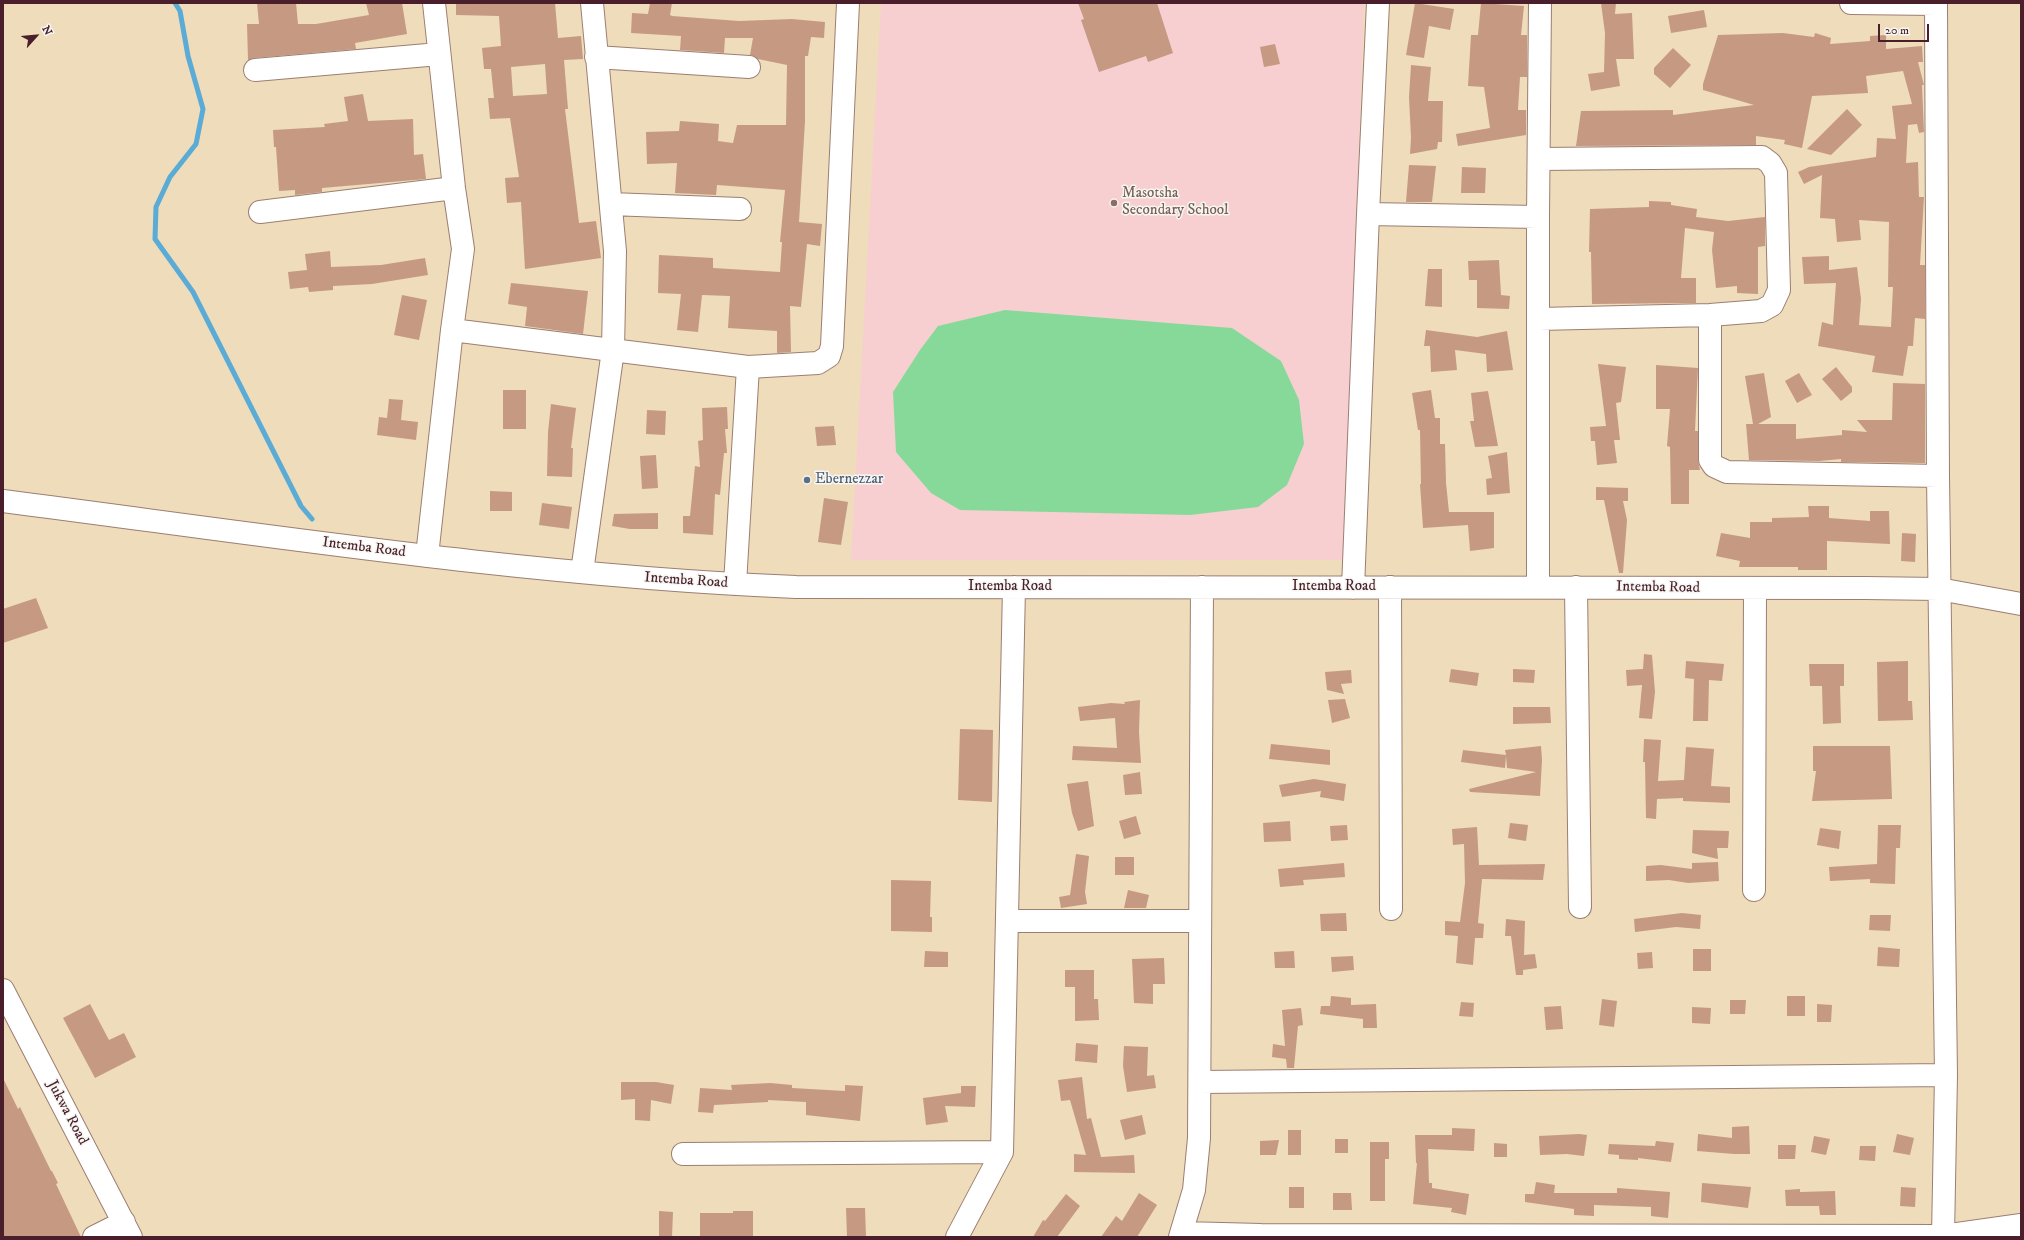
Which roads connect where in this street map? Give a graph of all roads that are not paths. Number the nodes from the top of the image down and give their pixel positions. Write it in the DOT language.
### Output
graph roads {
  1 [pos="434,3"];
  2 [pos="592,3"];
  3 [pos="848,3"];
  4 [pos="1378,3"];
  5 [pos="1540,3"];
  6 [pos="1851,3"];
  7 [pos="1936,4"];
  8 [pos="439,54"];
  9 [pos="596,58"];
  10 [pos="750,67"];
  11 [pos="255,70"];
  12 [pos="1539,159"];
  13 [pos="454,188"];
  14 [pos="611,204"];
  15 [pos="740,209"];
  16 [pos="260,212"];
  17 [pos="1368,214"];
  18 [pos="1538,217"];
  19 [pos="1710,316"];
  20 [pos="1539,319"];
  21 [pos="452,330"];
  22 [pos="613,350"];
  23 [pos="748,367"];
  24 [pos="1938,476"];
  25 [pos="3,501"];
  26 [pos="427,556"];
  27 [pos="582,572"];
  28 [pos="735,584"];
  29 [pos="1538,586"];
  30 [pos="1014,587"];
  31 [pos="1202,587"];
  32 [pos="1390,587"];
  33 [pos="1576,587"];
  34 [pos="1353,588"];
  35 [pos="1755,589"];
  36 [pos="1939,589"];
  37 [pos="2021,604"];
  38 [pos="1754,890"];
  39 [pos="1580,907"];
  40 [pos="1391,909"];
  41 [pos="1008,921"];
  42 [pos="1199,922"];
  43 [pos="3,990"];
  44 [pos="1946,1076"];
  45 [pos="1200,1082"];
  46 [pos="1002,1152"];
  47 [pos="683,1154"];
  48 [pos="2021,1225"];
  49 [pos="128,1230"];
  50 [pos="1181,1235"];
  51 [pos="1943,1236"];
  52 [pos="94,1237"];
  53 [pos="956,1237"];
  1 -- 8 [label="street"];
  2 -- 9 [label="street"];
  3 -- 23 [label="street"];
  4 -- 17 [label="street"];
  5 -- 12 [label="street"];
  6 -- 7 [label="street"];
  7 -- 24 [label="street"];
  8 -- 11 [label="street"];
  8 -- 13 [label="street"];
  9 -- 10 [label="street"];
  9 -- 14 [label="street"];
  12 -- 18 [label="street"];
  12 -- 19 [label="street"];
  13 -- 16 [label="street"];
  13 -- 21 [label="street"];
  14 -- 15 [label="street"];
  14 -- 22 [label="street"];
  17 -- 18 [label="street"];
  17 -- 34 [label="street"];
  18 -- 20 [label="street"];
  19 -- 20 [label="street"];
  19 -- 24 [label="street"];
  20 -- 29 [label="street"];
  21 -- 22 [label="street"];
  21 -- 26 [label="street"];
  22 -- 23 [label="street"];
  22 -- 27 [label="street"];
  23 -- 28 [label="street"];
  24 -- 36 [label="street"];
  25 -- 26 [label="street, Intemba Road"];
  26 -- 27 [label="street, Intemba Road"];
  27 -- 28 [label="street, Intemba Road"];
  28 -- 30 [label="street, Intemba Road"];
  29 -- 32 [label="street, Intemba Road"];
  29 -- 33 [label="street, Intemba Road"];
  30 -- 31 [label="street, Intemba Road"];
  30 -- 41 [label="street"];
  31 -- 34 [label="street, Intemba Road"];
  31 -- 42 [label="street"];
  32 -- 34 [label="street, Intemba Road"];
  32 -- 40 [label="street"];
  33 -- 35 [label="street, Intemba Road"];
  33 -- 39 [label="street"];
  35 -- 36 [label="street, Intemba Road"];
  35 -- 38 [label="street"];
  36 -- 37 [label="street, Intemba Road"];
  36 -- 44 [label="street"];
  41 -- 42 [label="street"];
  41 -- 46 [label="street"];
  42 -- 45 [label="street"];
  43 -- 49 [label="street, Jukwa Road"];
  44 -- 45 [label="street"];
  44 -- 51 [label="street"];
  45 -- 50 [label="street"];
  46 -- 47 [label="street"];
  46 -- 53 [label="street"];
  48 -- 51 [label="street"];
  49 -- 52 [label="street"];
  50 -- 51 [label="street"];
}
